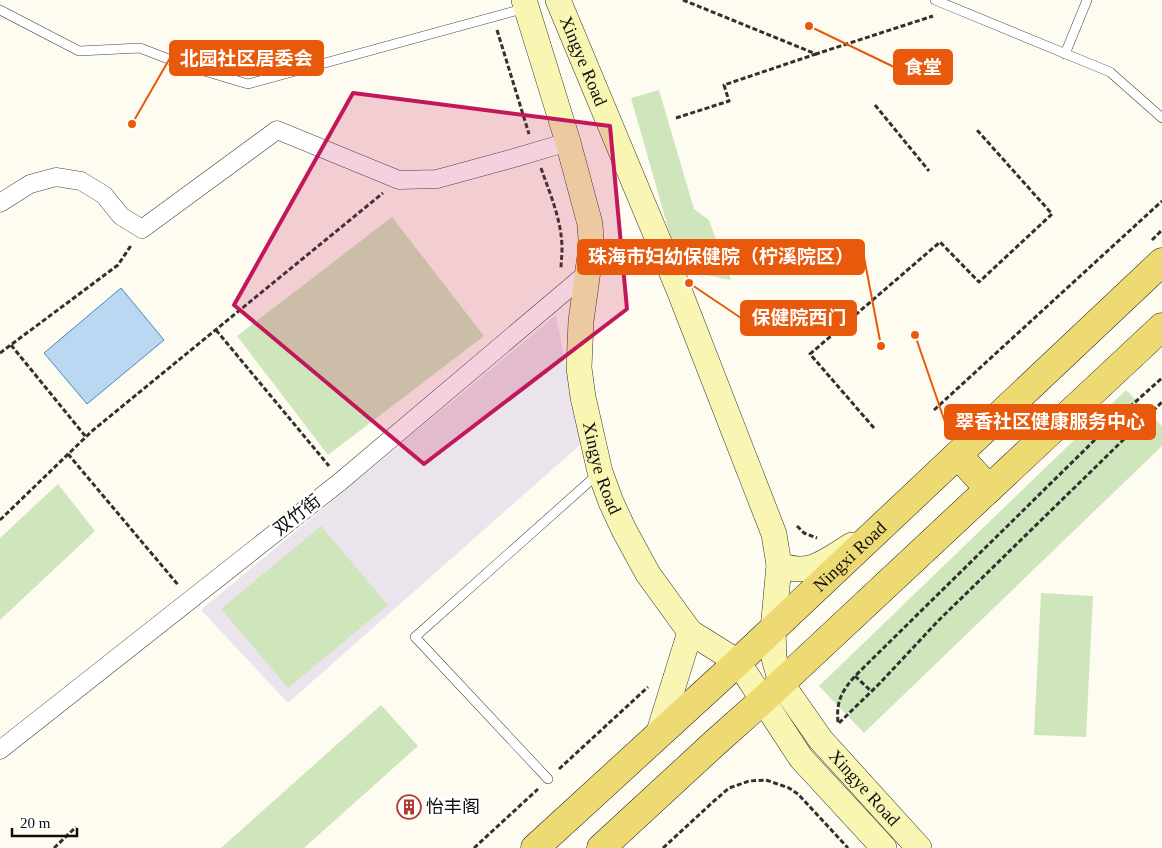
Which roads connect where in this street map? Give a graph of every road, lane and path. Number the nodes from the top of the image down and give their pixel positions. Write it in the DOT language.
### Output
graph roads {
  1 [pos="558,0"];
  2 [pos="683,0"];
  3 [pos="935,0"];
  4 [pos="1087,0"];
  5 [pos="525,4"];
  6 [pos="958,4"];
  7 [pos="0,10"];
  8 [pos="816,54"];
  9 [pos="1065,54"];
  10 [pos="874,106"];
  11 [pos="676,118"];
  12 [pos="1162,118"];
  13 [pos="977,130"];
  14 [pos="568,142"];
  15 [pos="929,171"];
  16 [pos="399,180"];
  17 [pos="1162,201"];
  18 [pos="0,204"];
  19 [pos="142,228"];
  20 [pos="1162,262"];
  21 [pos="587,272"];
  22 [pos="1162,327"];
  23 [pos="216,330"];
  24 [pos="11,345"];
  25 [pos="0,353"];
  26 [pos="1162,378"];
  27 [pos="1162,402"];
  28 [pos="934,410"];
  29 [pos="874,428"];
  30 [pos="86,437"];
  31 [pos="68,454"];
  32 [pos="958,455"];
  33 [pos="600,472"];
  34 [pos="341,481"];
  35 [pos="989,489"];
  36 [pos="0,520"];
  37 [pos="882,527"];
  38 [pos="779,565"];
  39 [pos="191,599"];
  40 [pos="773,630"];
  41 [pos="690,632"];
  42 [pos="738,662"];
  43 [pos="855,676"];
  44 [pos="650,685"];
  45 [pos="772,692"];
  46 [pos="871,692"];
  47 [pos="838,723"];
  48 [pos="842,731"];
  49 [pos="658,735"];
  50 [pos="0,750"];
  51 [pos="548,779"];
  52 [pos="76,827"];
  53 [pos="539,846"];
  54 [pos="54,848"];
  55 [pos="474,848"];
  56 [pos="601,848"];
  57 [pos="663,848"];
  58 [pos="848,848"];
  59 [pos="884,848"];
  60 [pos="920,848"];
  1 -- 38 [label="main road, Xingye Road"];
  2 -- 8 [label="path"];
  3 -- 6 [label="lane"];
  4 -- 9 [label="lane"];
  5 -- 7 [label="lane"];
  5 -- 14 [label="main road, Xingye Road"];
  6 -- 8 [label="path"];
  6 -- 9 [label="lane"];
  8 -- 11 [label="path"];
  9 -- 12 [label="lane"];
  10 -- 15 [label="path"];
  13 -- 29 [label="path"];
  14 -- 16 [label="street"];
  14 -- 21 [label="main road, Xingye Road"];
  16 -- 19 [label="street"];
  16 -- 23 [label="path"];
  17 -- 28 [label="path"];
  18 -- 19 [label="street"];
  19 -- 24 [label="path"];
  20 -- 32 [label="main road, Ningxi Road"];
  21 -- 33 [label="main road, Xingye Road"];
  21 -- 34 [label="street, 双竹街"];
  22 -- 35 [label="main road"];
  23 -- 30 [label="path"];
  23 -- 34 [label="path"];
  24 -- 25 [label="path"];
  24 -- 30 [label="path"];
  26 -- 43 [label="path"];
  27 -- 46 [label="path"];
  30 -- 31 [label="path"];
  31 -- 36 [label="path"];
  31 -- 39 [label="path"];
  32 -- 35 [label="main road"];
  32 -- 37 [label="main road, Ningxi Road"];
  33 -- 41 [label="main road, Xingye Road"];
  33 -- 51 [label="lane"];
  34 -- 39 [label="street, 双竹街"];
  35 -- 45 [label="main road"];
  37 -- 38 [label="main road"];
  37 -- 40 [label="main road, Ningxi Road"];
  38 -- 40 [label="main road, Xingye Road"];
  39 -- 50 [label="street, 双竹街"];
  40 -- 42 [label="main road, Ningxi Road"];
  40 -- 45 [label="main road, Xingye Road"];
  41 -- 42 [label="main road, Xingye Road"];
  41 -- 49 [label="main road"];
  42 -- 45 [label="main road, Xingye Road"];
  42 -- 49 [label="main road, Ningxi Road"];
  43 -- 46 [label="path"];
  43 -- 47 [label="path"];
  44 -- 51 [label="path"];
  45 -- 56 [label="main road"];
  45 -- 59 [label="main road, Xingye Road"];
  45 -- 60 [label="main road, Xingye Road"];
  46 -- 47 [label="path"];
  47 -- 48 [label="path"];
  49 -- 53 [label="main road, Ningxi Road"];
  51 -- 55 [label="path"];
  52 -- 54 [label="path"];
  57 -- 58 [label="path"];
}
